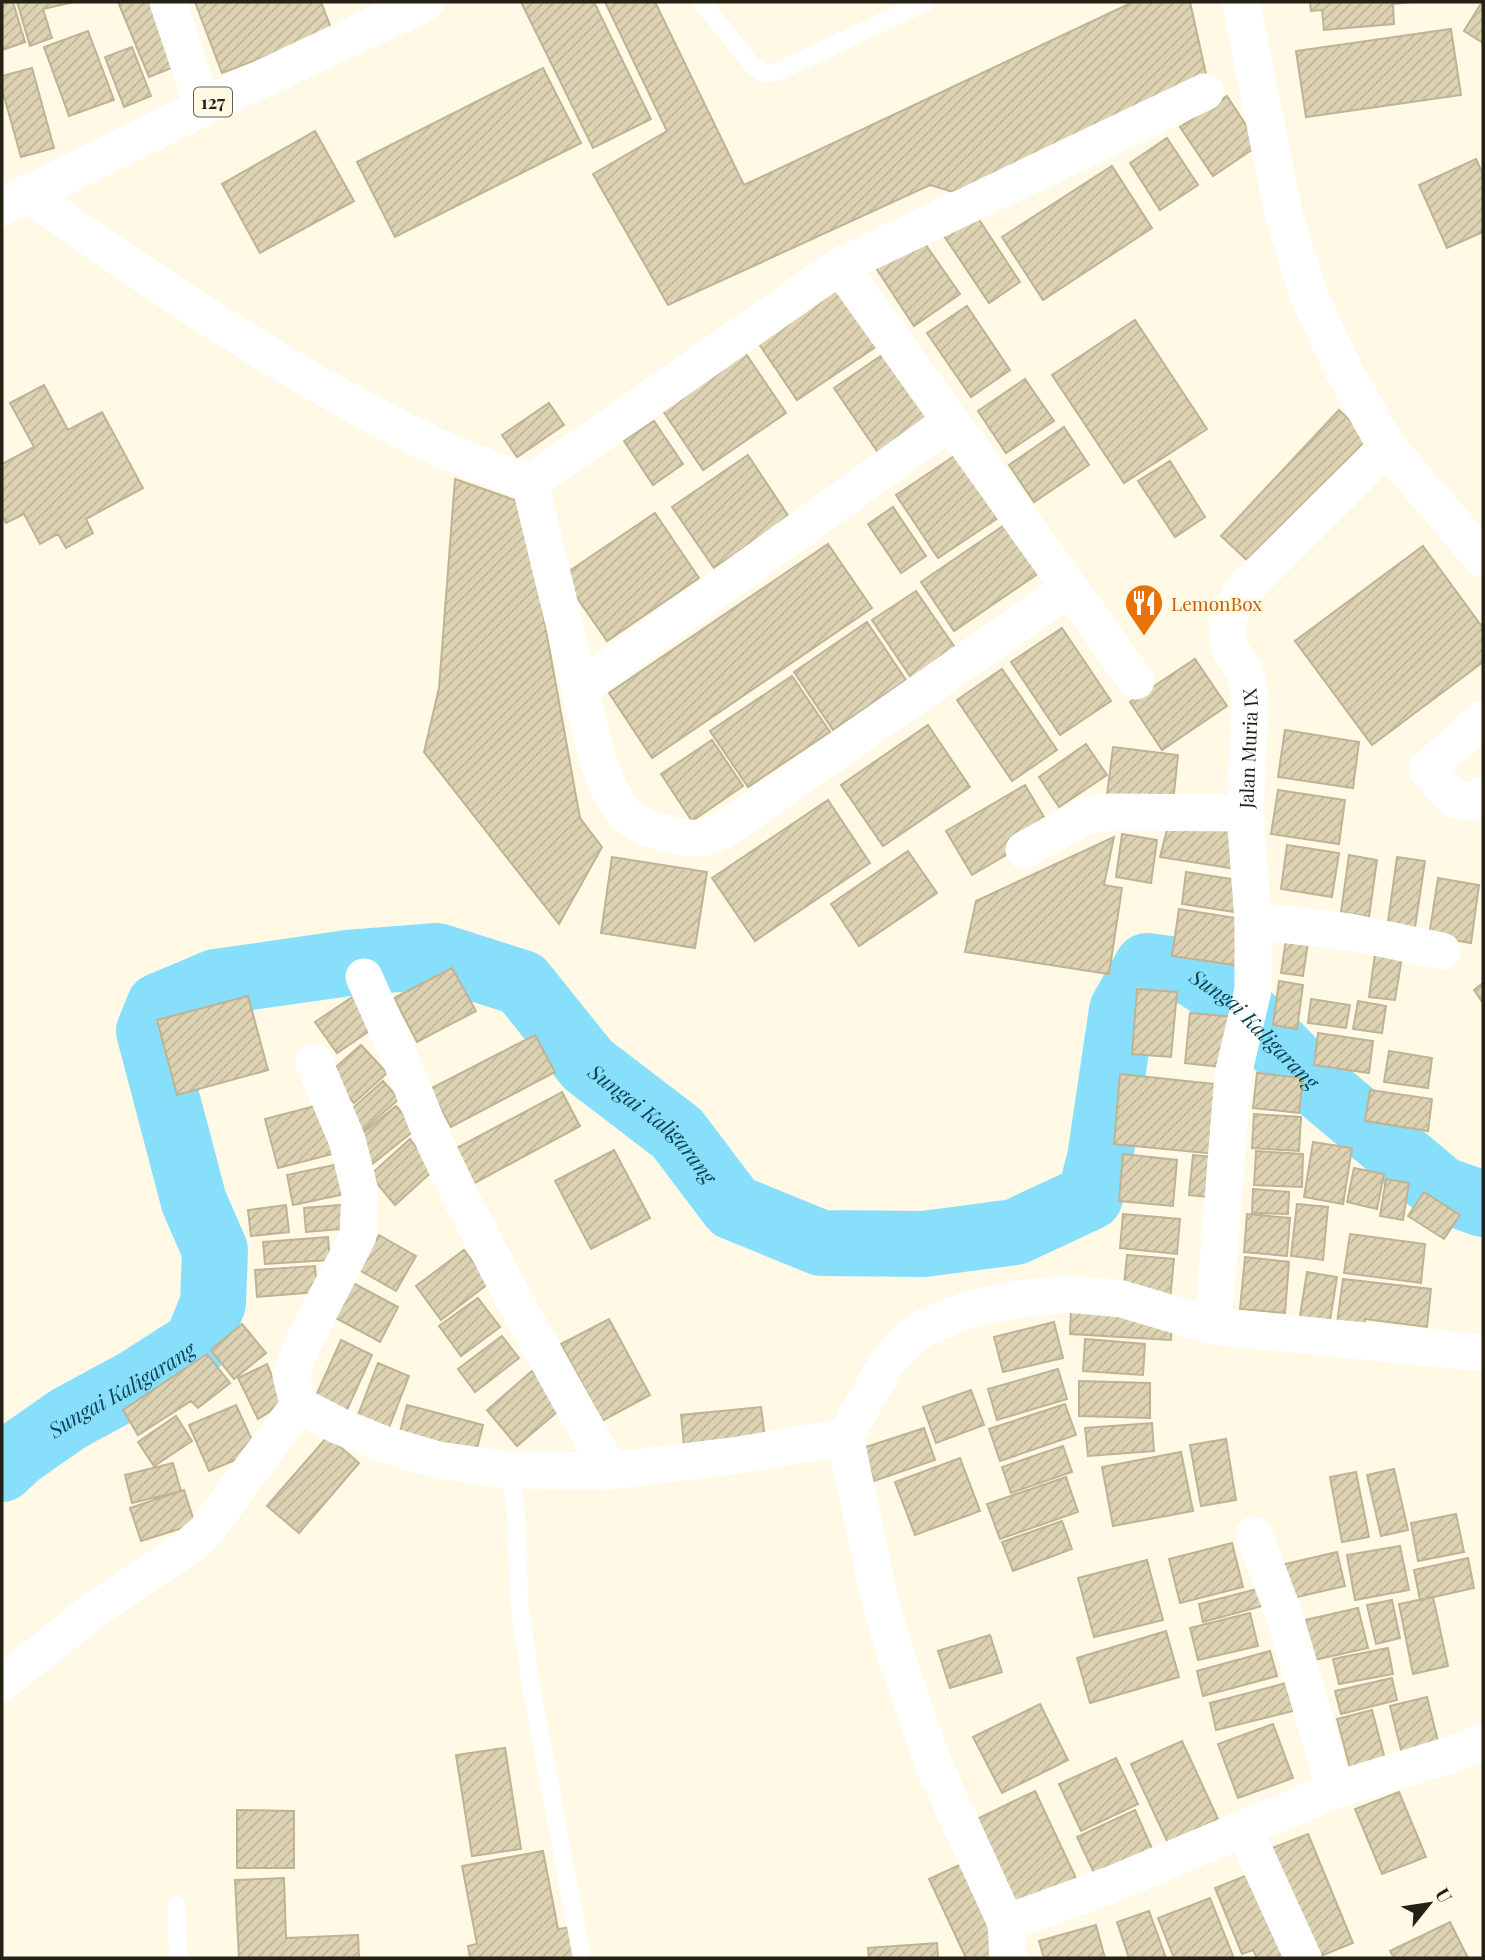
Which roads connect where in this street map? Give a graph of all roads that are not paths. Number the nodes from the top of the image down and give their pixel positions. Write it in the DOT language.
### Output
graph roads {
  1 [pos="168,2"];
  2 [pos="426,2"];
  3 [pos="702,2"];
  4 [pos="926,2"];
  5 [pos="1241,2"];
  6 [pos="1205,92"];
  7 [pos="203,107"];
  8 [pos="15,200"];
  9 [pos="840,266"];
  10 [pos="951,421"];
  11 [pos="1387,447"];
  12 [pos="530,483"];
  13 [pos="1483,559"];
  14 [pos="1070,588"];
  15 [pos="1136,681"];
  16 [pos="579,689"];
  17 [pos="1483,719"];
  18 [pos="1483,795"];
  19 [pos="1245,813"];
  20 [pos="1024,850"];
  21 [pos="1253,921"];
  22 [pos="1442,951"];
  23 [pos="364,976"];
  24 [pos="313,1062"];
  25 [pos="1213,1326"];
  26 [pos="1483,1353"];
  27 [pos="300,1410"];
  28 [pos="845,1437"];
  29 [pos="509,1470"];
  30 [pos="610,1471"];
  31 [pos="1254,1535"];
  32 [pos="2,1683"];
  33 [pos="1483,1742"];
  34 [pos="1335,1790"];
  35 [pos="1244,1829"];
  36 [pos="177,1905"];
  37 [pos="1007,1941"];
  38 [pos="178,1958"];
  39 [pos="582,1958"];
  40 [pos="1303,1958"];
  1 -- 7 [label="street"];
  2 -- 7 [label="main road, 127"];
  3 -- 4 [label="lane"];
  5 -- 11 [label="main road"];
  6 -- 9 [label="street"];
  7 -- 8 [label="main road, 127"];
  8 -- 12 [label="street"];
  9 -- 10 [label="street"];
  9 -- 12 [label="street"];
  10 -- 14 [label="street"];
  10 -- 16 [label="street"];
  11 -- 13 [label="main road"];
  11 -- 19 [label="street, Jalan Muria IX"];
  12 -- 16 [label="street"];
  14 -- 15 [label="street"];
  14 -- 16 [label="street"];
  17 -- 18 [label="street"];
  19 -- 20 [label="street"];
  19 -- 21 [label="street, Jalan Muria IX"];
  21 -- 22 [label="street"];
  21 -- 25 [label="street, Jalan Muria IX"];
  23 -- 30 [label="street"];
  24 -- 27 [label="street"];
  25 -- 26 [label="street"];
  25 -- 28 [label="street"];
  27 -- 29 [label="street"];
  27 -- 32 [label="street"];
  28 -- 30 [label="street"];
  28 -- 37 [label="street"];
  29 -- 30 [label="street"];
  29 -- 39 [label="lane"];
  31 -- 34 [label="street"];
  33 -- 34 [label="street"];
  34 -- 35 [label="street"];
  35 -- 37 [label="street"];
  35 -- 40 [label="street"];
  36 -- 38 [label="lane"];
}
